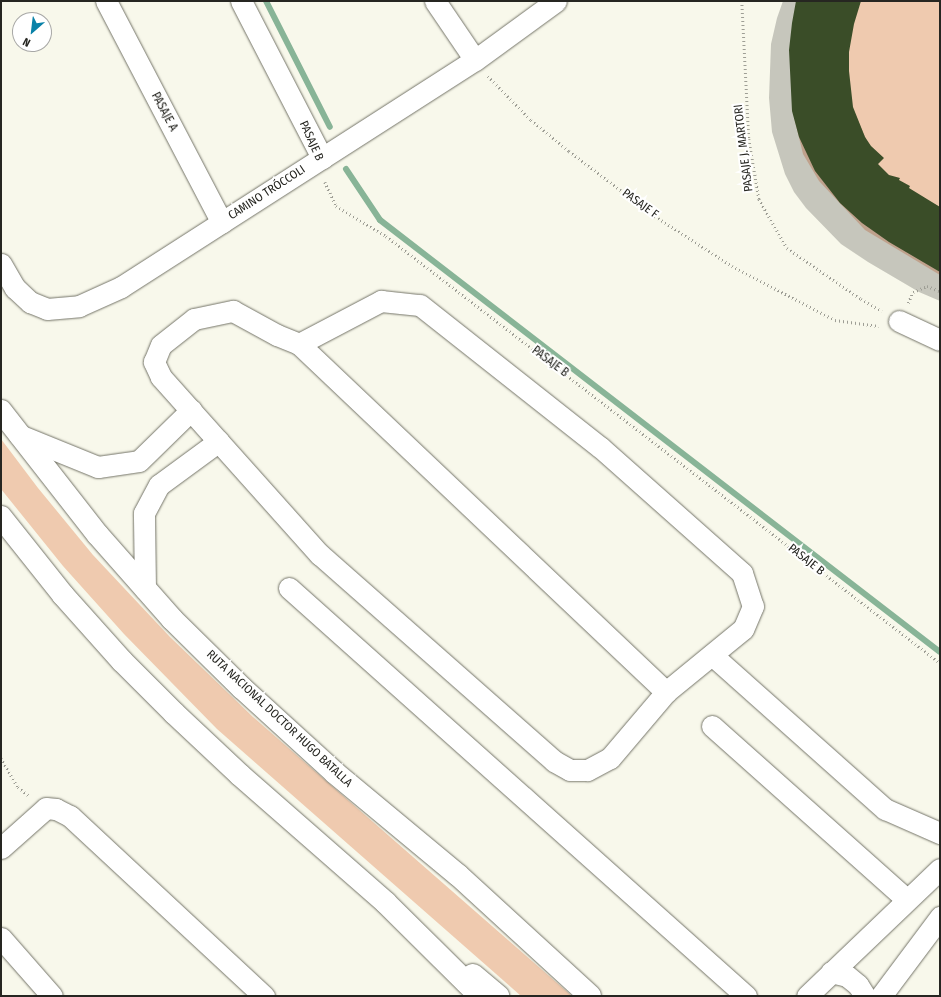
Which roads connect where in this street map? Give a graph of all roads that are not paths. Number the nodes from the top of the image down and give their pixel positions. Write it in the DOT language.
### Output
graph roads {
  1 [pos="106,1"];
  2 [pos="241,1"];
  3 [pos="435,1"];
  4 [pos="556,1"];
  5 [pos="475,60"];
  6 [pos="322,158"];
  7 [pos="222,223"];
  8 [pos="1,264"];
  9 [pos="898,321"];
  10 [pos="940,340"];
  11 [pos="299,344"];
  12 [pos="190,410"];
  13 [pos="1,411"];
  14 [pos="19,435"];
  15 [pos="219,441"];
  16 [pos="1,517"];
  17 [pos="289,588"];
  18 [pos="145,589"];
  19 [pos="712,655"];
  20 [pos="666,692"];
  21 [pos="712,726"];
  22 [pos="940,832"];
  23 [pos="1,848"];
  24 [pos="939,871"];
  25 [pos="907,900"];
  26 [pos="386,902"];
  27 [pos="940,917"];
  28 [pos="1,938"];
  29 [pos="831,972"];
  30 [pos="52,996"];
  31 [pos="264,996"];
  32 [pos="480,996"];
  33 [pos="498,996"];
  34 [pos="590,996"];
  35 [pos="746,996"];
  36 [pos="807,996"];
  37 [pos="865,996"];
  38 [pos="881,996"];
  1 -- 7 [label="street, PASAJE A"];
  2 -- 6 [label="street, PASAJE B"];
  3 -- 5 [label="street"];
  4 -- 5 [label="street, CAMINO TRÓCCOLI"];
  5 -- 6 [label="street, CAMINO TRÓCCOLI"];
  6 -- 7 [label="street, CAMINO TRÓCCOLI"];
  7 -- 8 [label="street, CAMINO TRÓCCOLI"];
  9 -- 10 [label="street"];
  11 -- 12 [label="street"];
  11 -- 19 [label="street"];
  11 -- 20 [label="street"];
  12 -- 14 [label="street"];
  12 -- 15 [label="street"];
  13 -- 14 [label="highway, RUTA NACIONAL DOCTOR HUGO BATALLA"];
  14 -- 18 [label="highway, RUTA NACIONAL DOCTOR HUGO BATALLA"];
  15 -- 18 [label="street"];
  15 -- 20 [label="street"];
  16 -- 26 [label="highway"];
  17 -- 35 [label="street"];
  18 -- 34 [label="highway, RUTA NACIONAL DOCTOR HUGO BATALLA"];
  19 -- 20 [label="street"];
  19 -- 22 [label="street"];
  21 -- 25 [label="street"];
  23 -- 31 [label="street"];
  24 -- 25 [label="street"];
  25 -- 29 [label="street"];
  26 -- 32 [label="highway"];
  26 -- 33 [label="highway"];
  27 -- 38 [label="street"];
  28 -- 30 [label="street"];
  29 -- 36 [label="street"];
  29 -- 37 [label="street"];
}
